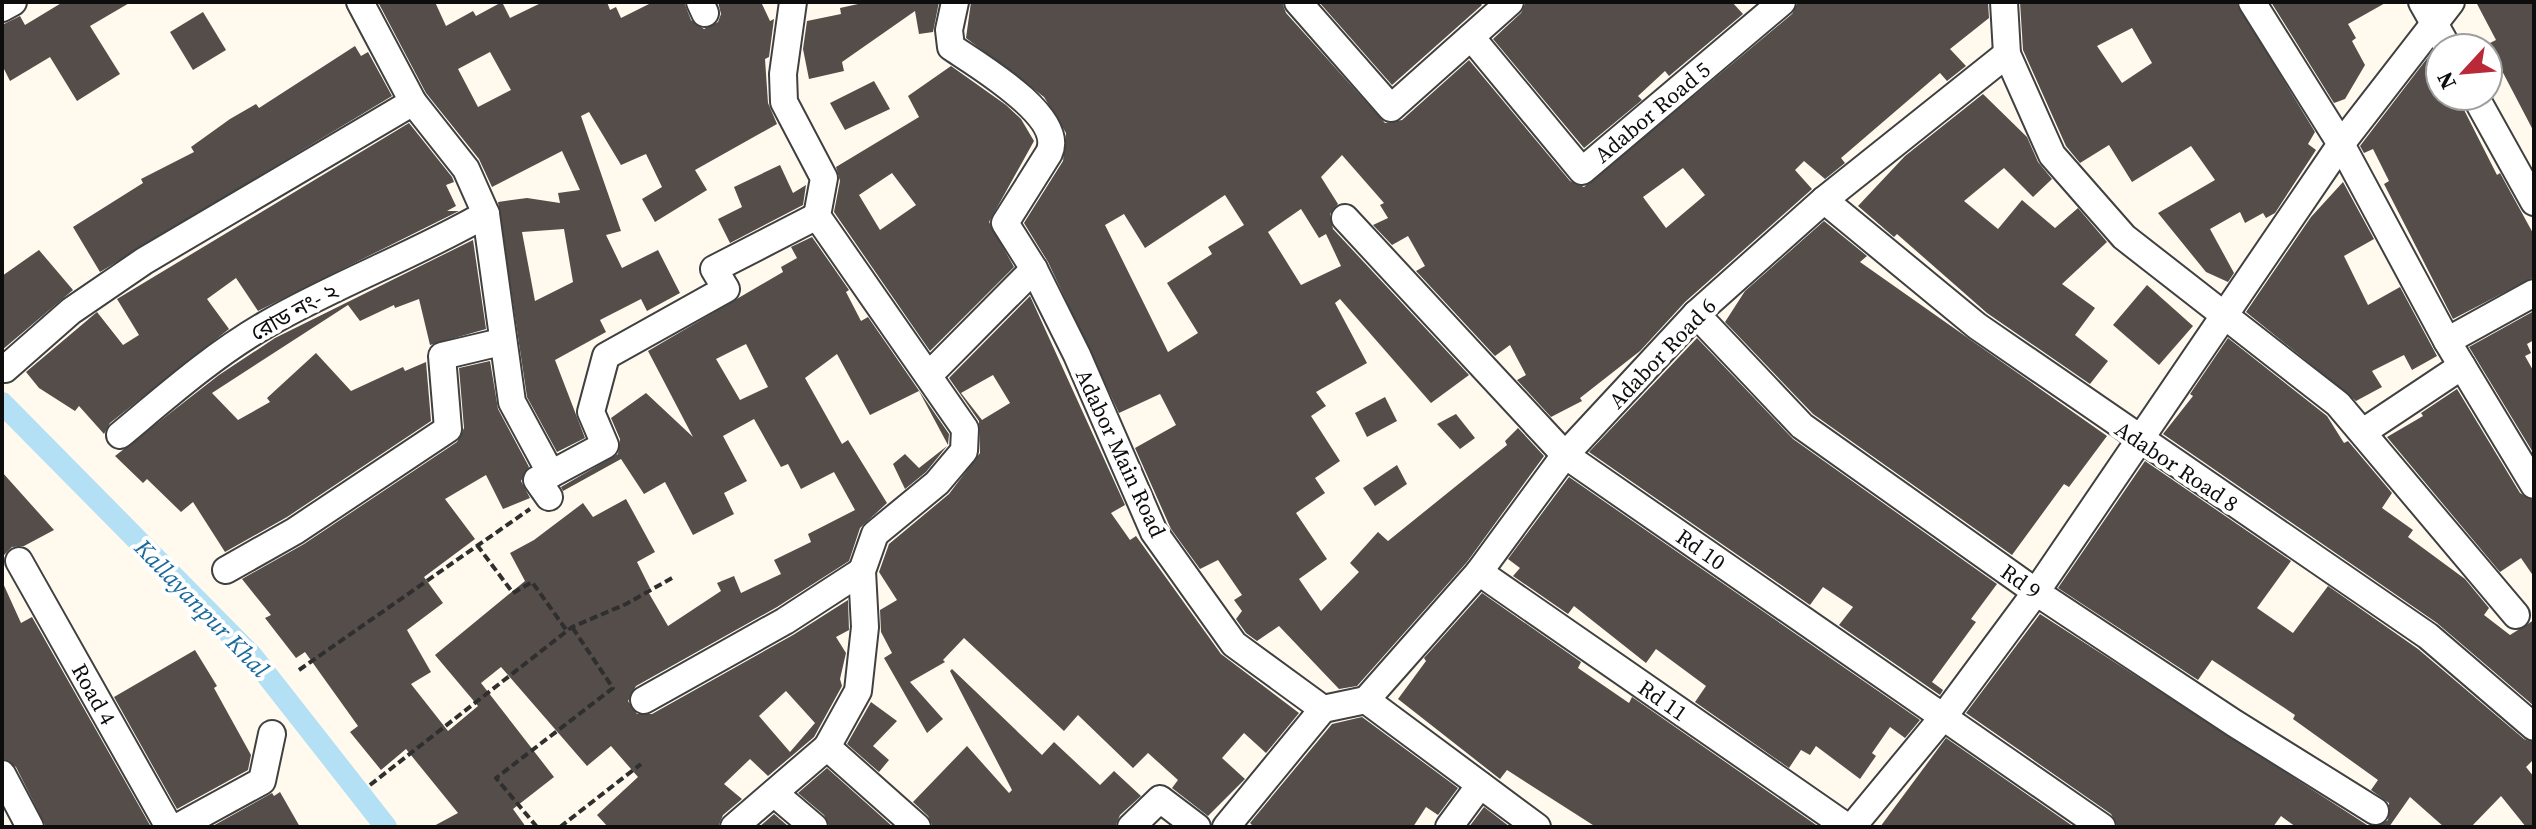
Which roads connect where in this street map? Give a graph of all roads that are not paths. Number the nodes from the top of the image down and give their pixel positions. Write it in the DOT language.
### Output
graph roads {
  1 [pos="13,2"];
  2 [pos="793,2"];
  3 [pos="955,2"];
  4 [pos="1298,2"];
  5 [pos="1510,2"];
  6 [pos="1782,2"];
  7 [pos="2004,2"];
  8 [pos="2252,2"];
  9 [pos="2451,2"];
  10 [pos="362,7"];
  11 [pos="2,8"];
  12 [pos="2429,13"];
  13 [pos="2439,32"];
  14 [pos="1471,37"];
  15 [pos="2007,54"];
  16 [pos="413,102"];
  17 [pos="2484,112"];
  18 [pos="2341,144"];
  19 [pos="1824,200"];
  20 [pos="2534,202"];
  21 [pos="486,214"];
  22 [pos="817,216"];
  23 [pos="1345,218"];
  24 [pos="1034,269"];
  25 [pos="2534,293"];
  26 [pos="1696,314"];
  27 [pos="2223,316"];
  28 [pos="2447,341"];
  29 [pos="501,342"];
  30 [pos="2462,366"];
  31 [pos="5,369"];
  32 [pos="929,375"];
  33 [pos="2363,432"];
  34 [pos="120,435"];
  35 [pos="2138,440"];
  36 [pos="1565,455"];
  37 [pos="2534,485"];
  38 [pos="19,561"];
  39 [pos="226,570"];
  40 [pos="862,571"];
  41 [pos="1479,572"];
  42 [pos="2036,592"];
  43 [pos="2516,615"];
  44 [pos="644,700"];
  45 [pos="1366,700"];
  46 [pos="1323,709"];
  47 [pos="1944,716"];
  48 [pos="2534,727"];
  49 [pos="272,734"];
  50 [pos="827,747"];
  51 [pos="2,774"];
  52 [pos="1480,785"];
  53 [pos="774,793"];
  54 [pos="2375,811"];
  55 [pos="30,827"];
  56 [pos="169,827"];
  57 [pos="178,827"];
  58 [pos="734,827"];
  59 [pos="814,827"];
  60 [pos="917,827"];
  61 [pos="1131,827"];
  62 [pos="1197,827"];
  63 [pos="1226,827"];
  64 [pos="1449,827"];
  65 [pos="1537,827"];
  66 [pos="1849,827"];
  67 [pos="2102,827"];
  1 -- 11 [label="street"];
  2 -- 22 [label="street"];
  3 -- 24 [label="street, Adabor Main Road"];
  4 -- 14 [label="street"];
  5 -- 14 [label="street"];
  6 -- 14 [label="street, Adabor Road 5"];
  7 -- 15 [label="street"];
  8 -- 18 [label="street"];
  9 -- 12 [label="street"];
  10 -- 16 [label="street"];
  12 -- 13 [label="street"];
  12 -- 18 [label="street"];
  15 -- 19 [label="street, Adabor Road 6"];
  15 -- 27 [label="street"];
  16 -- 21 [label="street"];
  16 -- 31 [label="street"];
  17 -- 20 [label="street"];
  18 -- 27 [label="street"];
  18 -- 28 [label="street"];
  19 -- 26 [label="street, Adabor Road 6"];
  19 -- 35 [label="street, Adabor Road 8"];
  21 -- 29 [label="street"];
  21 -- 34 [label="street, রোড নং- ২"];
  22 -- 29 [label="street"];
  22 -- 32 [label="street"];
  23 -- 36 [label="street, Rd 10"];
  24 -- 32 [label="street"];
  24 -- 46 [label="street, Adabor Main Road"];
  25 -- 28 [label="street"];
  26 -- 36 [label="street, Adabor Road 6"];
  26 -- 42 [label="street, Rd 9"];
  27 -- 33 [label="street"];
  27 -- 35 [label="street"];
  28 -- 30 [label="street"];
  29 -- 39 [label="street"];
  30 -- 33 [label="street"];
  30 -- 37 [label="street"];
  32 -- 40 [label="street"];
  33 -- 43 [label="street"];
  35 -- 42 [label="street"];
  35 -- 48 [label="street, Adabor Road 8"];
  36 -- 41 [label="street, Adabor Road 6"];
  36 -- 47 [label="street, Rd 10"];
  38 -- 56 [label="street, Road 4"];
  40 -- 44 [label="street"];
  40 -- 50 [label="street"];
  41 -- 45 [label="street, Adabor Road 6"];
  41 -- 66 [label="street, Rd 11"];
  42 -- 47 [label="street"];
  42 -- 54 [label="street, Rd 9"];
  45 -- 46 [label="street"];
  45 -- 52 [label="street"];
  46 -- 63 [label="street"];
  47 -- 66 [label="street"];
  47 -- 67 [label="street, Rd 10"];
  49 -- 57 [label="street"];
  50 -- 53 [label="street"];
  50 -- 60 [label="street"];
  51 -- 55 [label="street"];
  52 -- 64 [label="street"];
  52 -- 65 [label="street"];
  53 -- 58 [label="street"];
  53 -- 59 [label="street"];
  61 -- 62 [label="street"];
}
